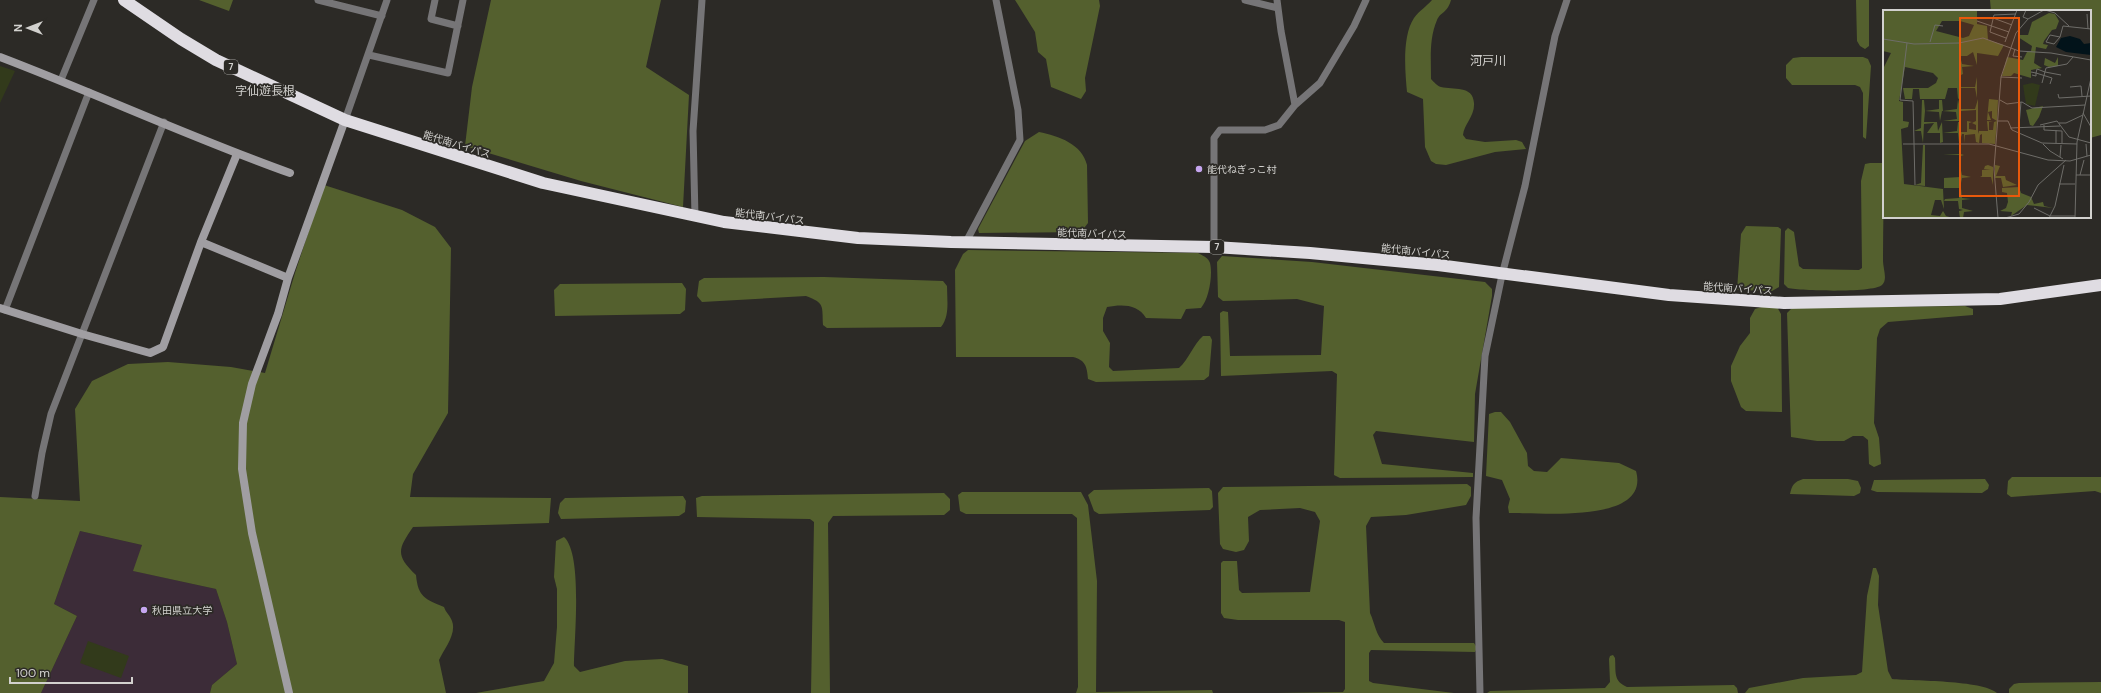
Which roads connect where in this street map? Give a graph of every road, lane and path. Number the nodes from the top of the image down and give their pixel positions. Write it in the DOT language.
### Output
graph roads {
  1 [pos="94,0"];
  2 [pos="124,0"];
  3 [pos="318,0"];
  4 [pos="387,0"];
  5 [pos="435,0"];
  6 [pos="463,0"];
  7 [pos="702,0"];
  8 [pos="996,0"];
  9 [pos="1245,0"];
  10 [pos="1366,0"];
  11 [pos="1567,0"];
  12 [pos="1277,4"];
  13 [pos="382,16"];
  14 [pos="458,26"];
  15 [pos="369,54"];
  16 [pos="0,57"];
  17 [pos="61,80"];
  18 [pos="89,92"];
  19 [pos="1296,105"];
  20 [pos="345,120"];
  21 [pos="164,122"];
  22 [pos="237,154"];
  23 [pos="290,173"];
  24 [pos="695,217"];
  25 [pos="201,242"];
  26 [pos="966,242"];
  27 [pos="1214,247"];
  28 [pos="1502,275"];
  29 [pos="288,278"];
  30 [pos="2101,285"];
  31 [pos="3,309"];
  32 [pos="82,334"];
  33 [pos="35,496"];
  34 [pos="289,693"];
  35 [pos="1480,693"];
  1 -- 17 [label="street"];
  2 -- 20 [label="highway, 能代南バイパス / 7"];
  3 -- 13 [label="street"];
  4 -- 13 [label="street"];
  5 -- 14 [label="street"];
  6 -- 14 [label="street"];
  7 -- 24 [label="street"];
  8 -- 26 [label="street"];
  9 -- 12 [label="street"];
  10 -- 19 [label="street"];
  11 -- 28 [label="street"];
  12 -- 19 [label="street"];
  13 -- 15 [label="street"];
  14 -- 15 [label="street"];
  15 -- 20 [label="street"];
  16 -- 17 [label="street"];
  17 -- 18 [label="street"];
  18 -- 21 [label="street"];
  18 -- 31 [label="street"];
  19 -- 27 [label="street"];
  20 -- 24 [label="highway, 能代南バイパス / 7"];
  20 -- 29 [label="street"];
  21 -- 22 [label="street"];
  21 -- 32 [label="street"];
  22 -- 23 [label="street"];
  22 -- 25 [label="street"];
  24 -- 26 [label="highway, 能代南バイパス / 7"];
  25 -- 29 [label="street"];
  25 -- 32 [label="street"];
  26 -- 27 [label="highway, 能代南バイパス / 7"];
  27 -- 28 [label="highway, 能代南バイパス / 7"];
  28 -- 30 [label="highway, 能代南バイパス / 7"];
  28 -- 35 [label="street"];
  29 -- 34 [label="street"];
  31 -- 32 [label="street"];
  32 -- 33 [label="street"];
}
